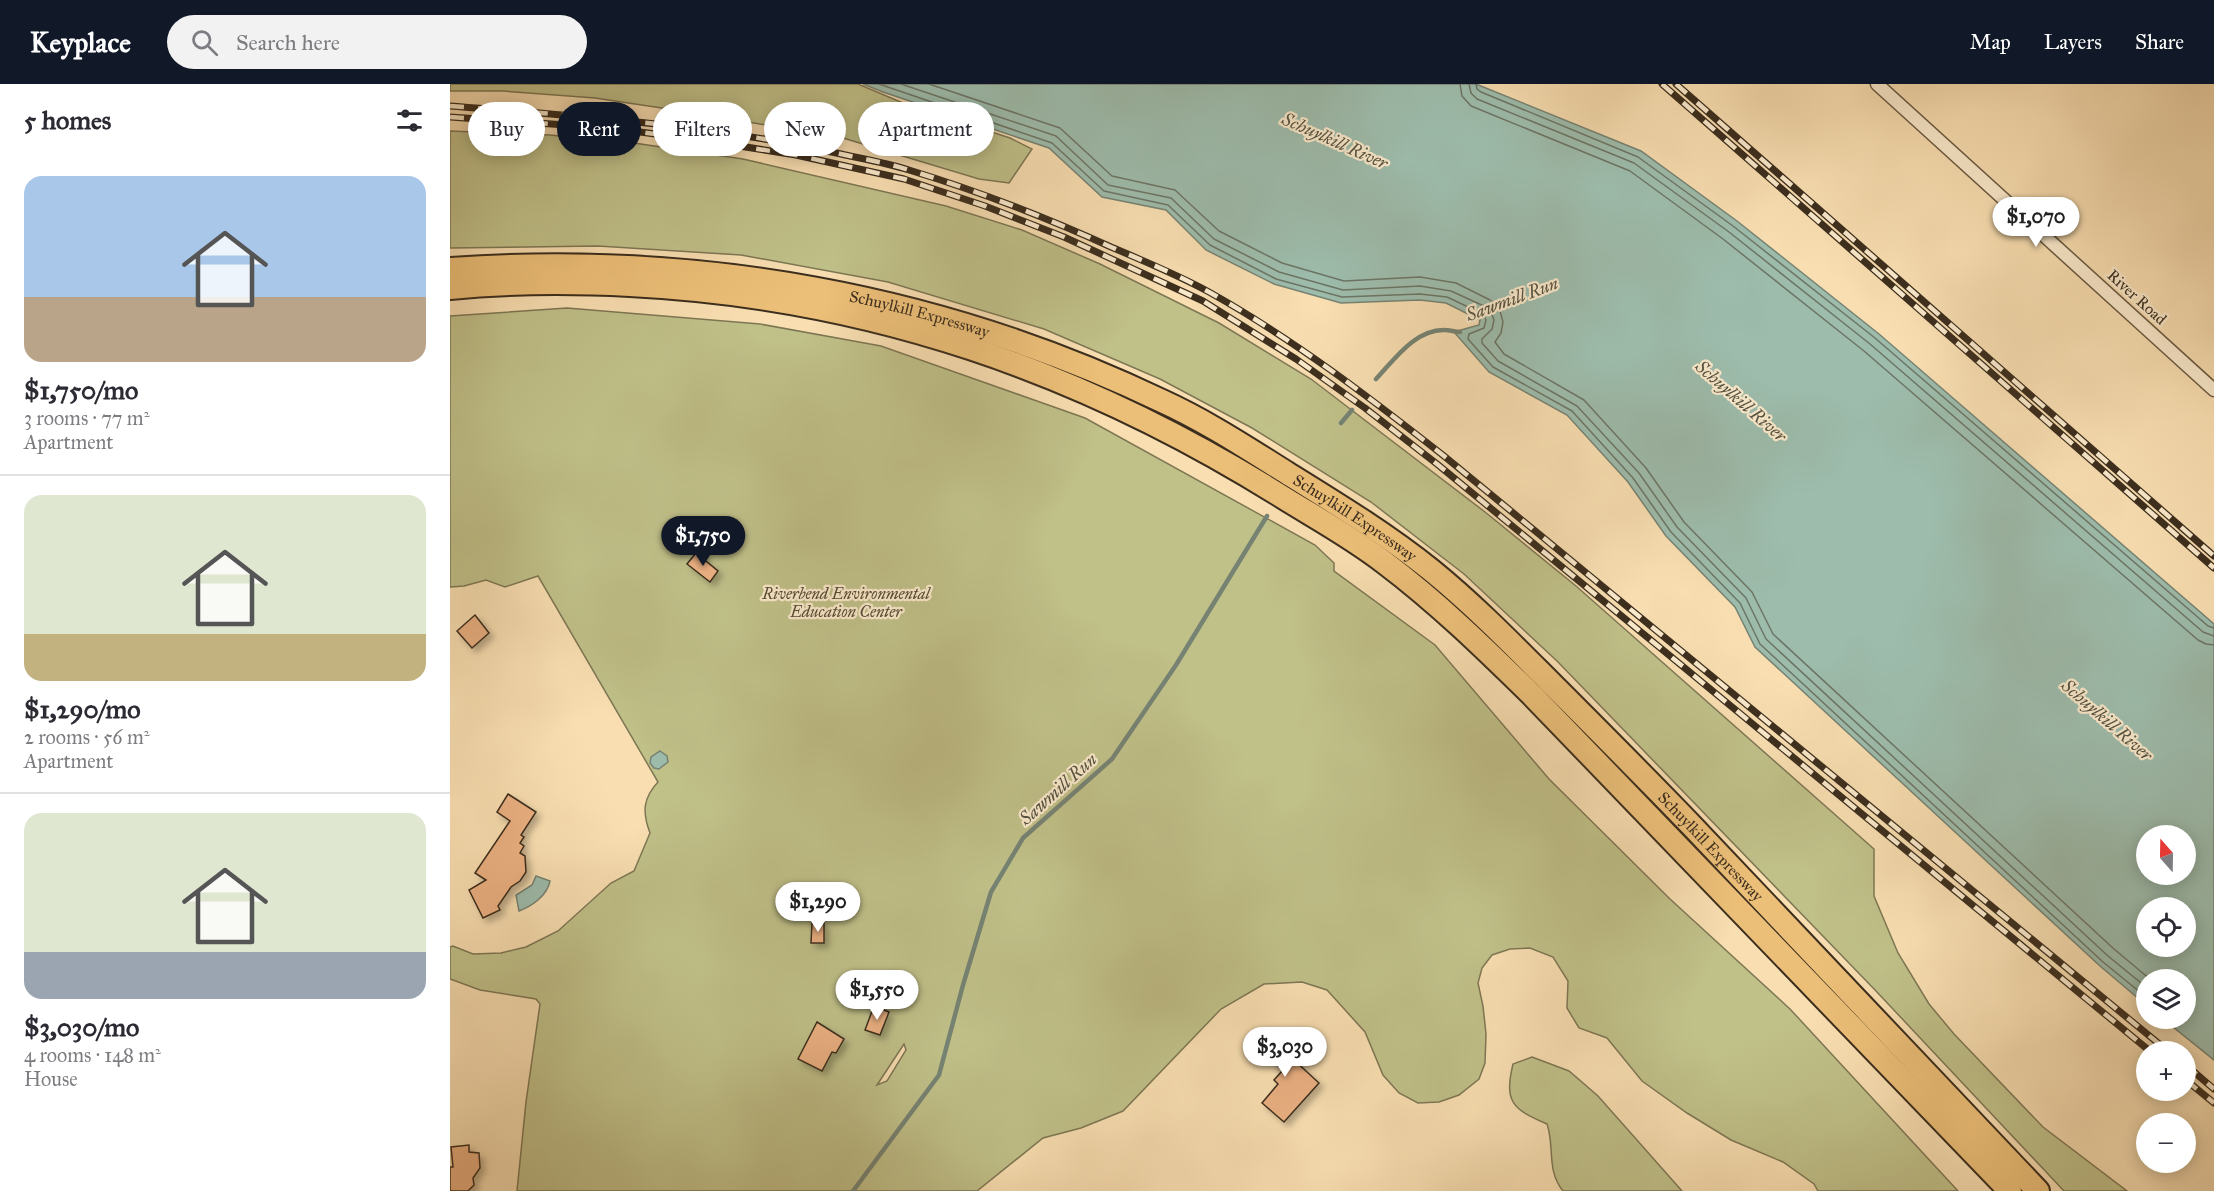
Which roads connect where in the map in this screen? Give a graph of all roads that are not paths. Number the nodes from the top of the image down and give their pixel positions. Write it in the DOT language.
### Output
graph roads {
  1 [pos="1878,84"];
  2 [pos="450,269"];
  3 [pos="450,288"];
  4 [pos="2214,390"];
  5 [pos="2010,1191"];
  6 [pos="2038,1191"];
  1 -- 4 [label="street, River Road"];
  2 -- 6 [label="highway, Schuylkill Expressway"];
  3 -- 5 [label="highway, Schuylkill Expressway"];
}
